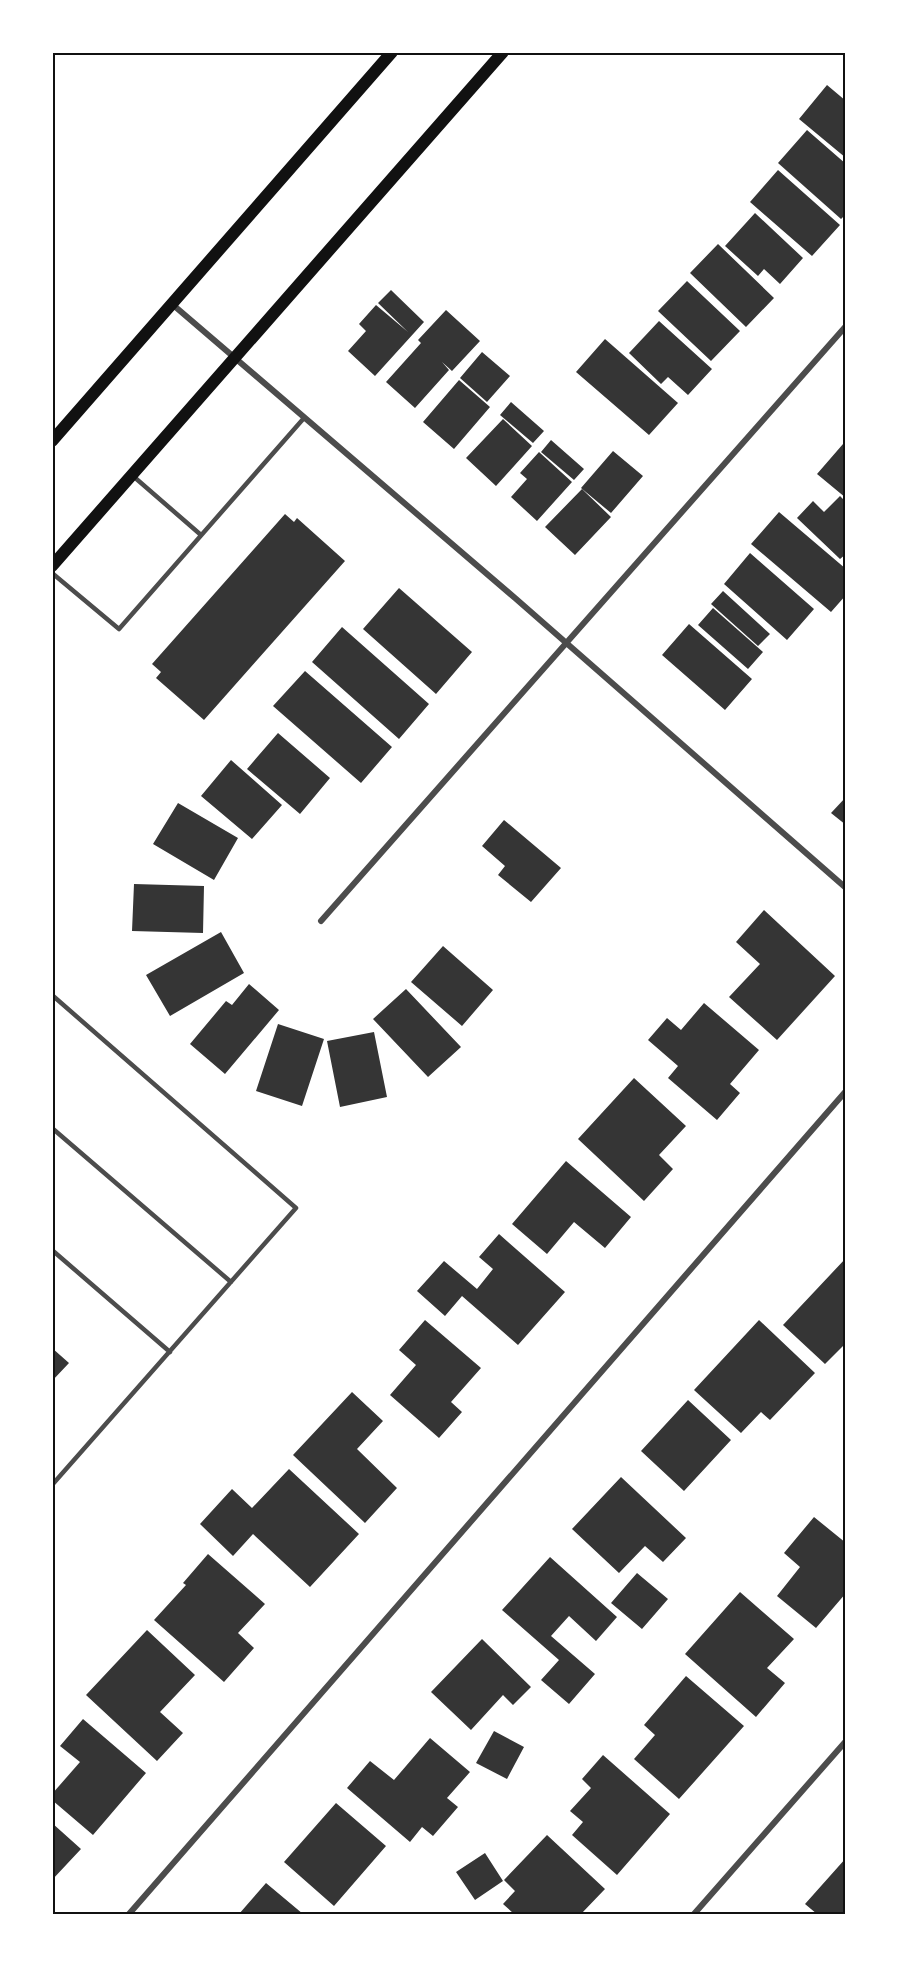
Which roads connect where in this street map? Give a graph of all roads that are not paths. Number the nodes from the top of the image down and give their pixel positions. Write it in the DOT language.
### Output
graph roads {
  1 [pos="392,52"];
  2 [pos="503,52"];
  3 [pos="172,303"];
  4 [pos="846,326"];
  5 [pos="234,358"];
  6 [pos="304,418"];
  7 [pos="52,441"];
  8 [pos="132,475"];
  9 [pos="201,536"];
  10 [pos="52,566"];
  11 [pos="52,573"];
  12 [pos="567,644"];
  13 [pos="846,888"];
  14 [pos="321,921"];
  15 [pos="52,995"];
  16 [pos="846,1091"];
  17 [pos="52,1128"];
  18 [pos="52,1250"];
  19 [pos="231,1282"];
  20 [pos="170,1352"];
  21 [pos="52,1485"];
  22 [pos="846,1741"];
  23 [pos="129,1914"];
  24 [pos="694,1914"];
  1 -- 3 [label="main road"];
  2 -- 5 [label="main road"];
  3 -- 5 [label="street"];
  3 -- 7 [label="main road"];
  4 -- 12 [label="street"];
  5 -- 6 [label="street"];
  5 -- 8 [label="main road"];
  6 -- 9 [label="lane"];
  6 -- 12 [label="street"];
  8 -- 9 [label="lane"];
  8 -- 10 [label="main road"];
  9 -- 11 [label="lane"];
  12 -- 13 [label="street"];
  12 -- 14 [label="street"];
  15 -- 19 [label="lane"];
  16 -- 23 [label="street"];
  17 -- 19 [label="lane"];
  18 -- 20 [label="lane"];
  19 -- 20 [label="lane"];
  20 -- 21 [label="lane"];
  22 -- 24 [label="street"];
}
